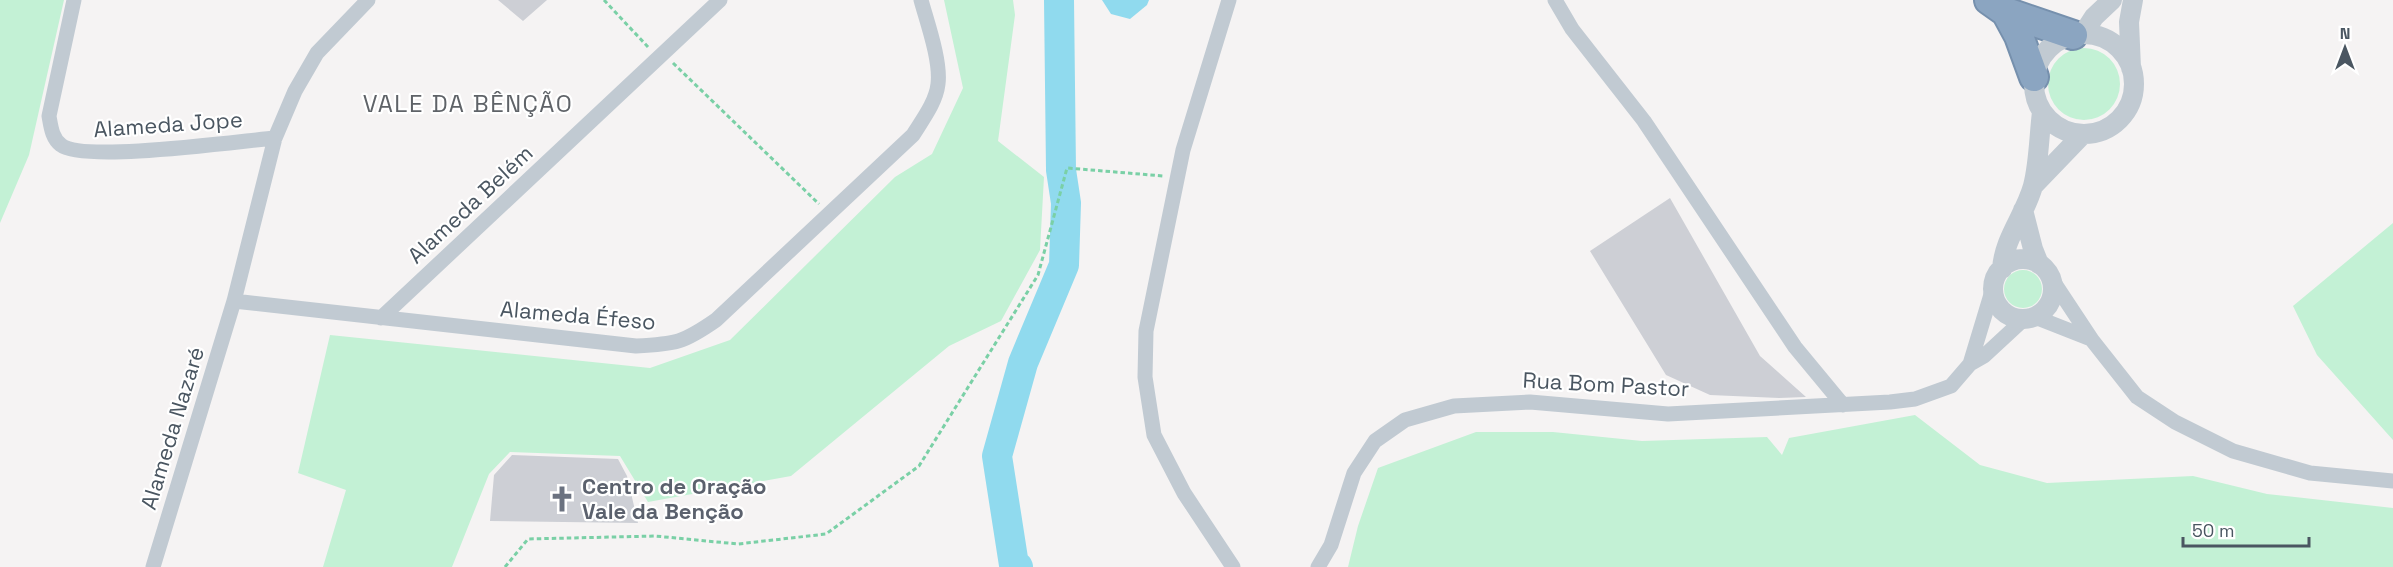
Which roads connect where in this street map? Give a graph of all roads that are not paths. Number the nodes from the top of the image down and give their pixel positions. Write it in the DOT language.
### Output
graph roads {
  1 [pos="75,0"];
  2 [pos="368,0"];
  3 [pos="720,0"];
  4 [pos="921,0"];
  5 [pos="1229,0"];
  6 [pos="1555,0"];
  7 [pos="2112,0"];
  8 [pos="2133,0"];
  9 [pos="1998,6"];
  10 [pos="2078,35"];
  11 [pos="2131,68"];
  12 [pos="2034,77"];
  13 [pos="2042,112"];
  14 [pos="2083,134"];
  15 [pos="275,138"];
  16 [pos="2033,186"];
  17 [pos="2023,210"];
  18 [pos="2002,269"];
  19 [pos="2045,271"];
  20 [pos="1993,288"];
  21 [pos="234,301"];
  22 [pos="381,318"];
  23 [pos="2030,318"];
  24 [pos="2092,340"];
  25 [pos="1970,363"];
  26 [pos="1843,405"];
  27 [pos="2393,481"];
  28 [pos="153,567"];
  29 [pos="1233,567"];
  30 [pos="1318,567"];
  1 -- 15 [label="street, Alameda Jope"];
  2 -- 15 [label="street, Alameda Nazaré"];
  3 -- 22 [label="street, Alameda Belém"];
  4 -- 22 [label="street, Alameda Éfeso"];
  5 -- 29 [label="street"];
  6 -- 26 [label="street"];
  7 -- 10 [label="street"];
  8 -- 11 [label="street"];
  9 -- 10 [label="highway"];
  9 -- 12 [label="highway"];
  10 -- 11 [label="street"];
  10 -- 12 [label="street"];
  11 -- 14 [label="street"];
  12 -- 13 [label="street"];
  13 -- 14 [label="street"];
  13 -- 16 [label="street"];
  14 -- 16 [label="street"];
  15 -- 21 [label="street, Alameda Nazaré"];
  16 -- 17 [label="street"];
  17 -- 18 [label="street"];
  17 -- 19 [label="street"];
  18 -- 19 [label="street"];
  18 -- 20 [label="street"];
  19 -- 23 [label="street"];
  19 -- 24 [label="street"];
  20 -- 23 [label="street"];
  20 -- 25 [label="street, Rua Bom Pastor"];
  21 -- 22 [label="street, Alameda Éfeso"];
  21 -- 28 [label="street, Alameda Nazaré"];
  23 -- 24 [label="street"];
  23 -- 25 [label="street, Rua Bom Pastor"];
  24 -- 27 [label="street"];
  25 -- 26 [label="street, Rua Bom Pastor"];
  26 -- 30 [label="street, Rua Bom Pastor"];
}
